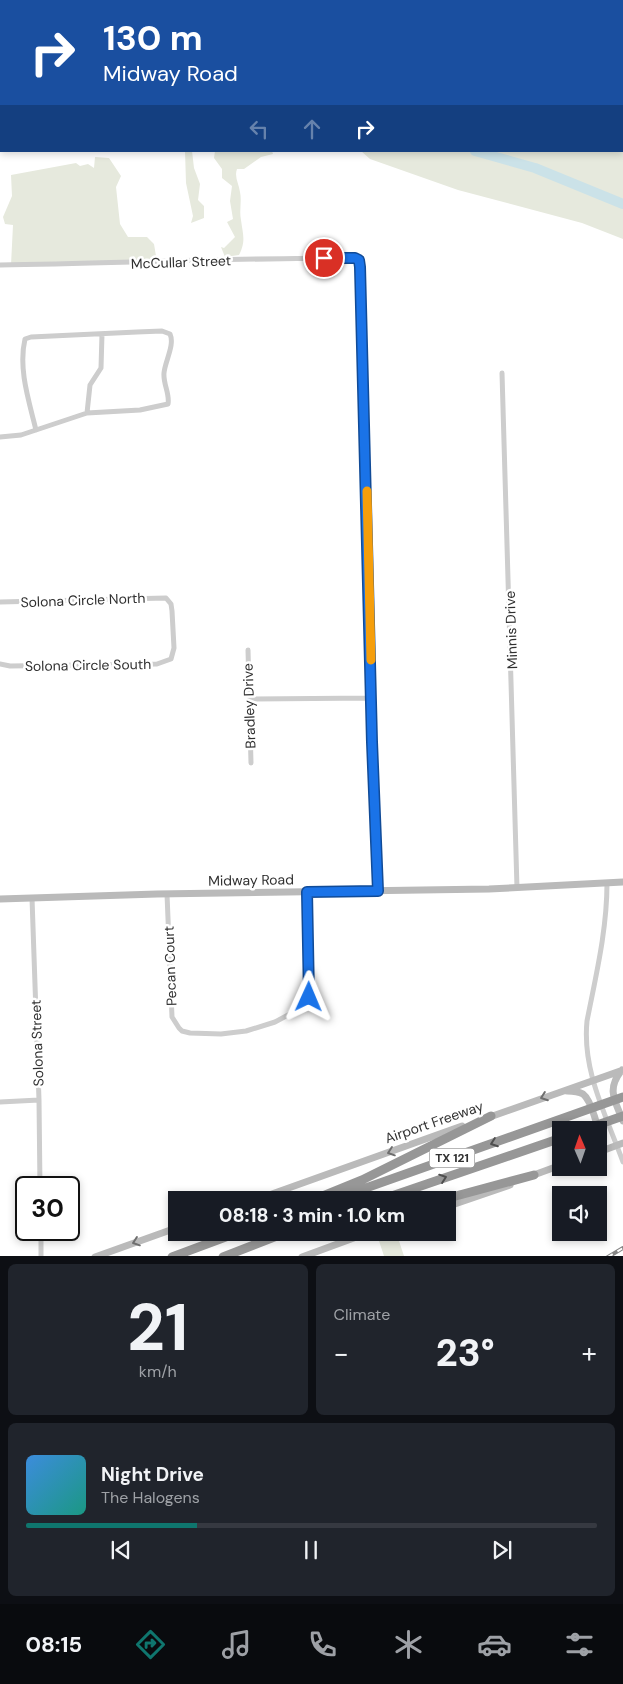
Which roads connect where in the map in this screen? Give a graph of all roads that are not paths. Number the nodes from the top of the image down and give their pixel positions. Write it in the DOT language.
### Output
graph roads {
  1 [pos="0,265"];
  2 [pos="102,334"];
  3 [pos="502,373"];
  4 [pos="87,413"];
  5 [pos="36,430"];
  6 [pos="0,437"];
  7 [pos="166,598"];
  8 [pos="0,602"];
  9 [pos="248,650"];
  10 [pos="0,664"];
  11 [pos="372,698"];
  12 [pos="249,699"];
  13 [pos="251,762"];
  14 [pos="623,882"];
  15 [pos="607,883"];
  16 [pos="518,888"];
  17 [pos="378,891"];
  18 [pos="307,892"];
  19 [pos="168,894"];
  20 [pos="32,898"];
  21 [pos="0,899"];
  22 [pos="623,1070"];
  23 [pos="592,1081"];
  24 [pos="562,1091"];
  25 [pos="623,1097"];
  26 [pos="39,1100"];
  27 [pos="0,1102"];
  28 [pos="491,1116"];
  29 [pos="623,1116"];
  30 [pos="595,1121"];
  31 [pos="608,1121"];
  32 [pos="623,1121"];
  33 [pos="552,1141"];
  34 [pos="620,1144"];
  35 [pos="608,1149"];
  36 [pos="623,1162"];
  37 [pos="552,1168"];
  38 [pos="534,1175"];
  39 [pos="40,1176"];
  40 [pos="280,1191"];
  41 [pos="335,1191"];
  42 [pos="358,1191"];
  43 [pos="406,1191"];
  44 [pos="456,1196"];
  45 [pos="456,1204"];
  46 [pos="168,1231"];
  47 [pos="41,1241"];
  48 [pos="214,1241"];
  49 [pos="263,1241"];
  50 [pos="344,1241"];
  51 [pos="41,1256"];
  52 [pos="95,1256"];
  53 [pos="172,1256"];
  54 [pos="223,1256"];
  55 [pos="302,1256"];
  1 -- 11 [label="street, McCullar Street"];
  2 -- 4 [label="street"];
  2 -- 4 [label="street"];
  2 -- 5 [label="street"];
  3 -- 16 [label="street, Minnis Drive"];
  4 -- 5 [label="street"];
  5 -- 6 [label="street"];
  7 -- 8 [label="street, Solona Circle North"];
  7 -- 10 [label="street, Solona Circle South"];
  9 -- 12 [label="street, Bradley Drive"];
  11 -- 12 [label="street"];
  11 -- 17 [label="street"];
  12 -- 13 [label="street, Bradley Drive"];
  14 -- 15 [label="main road, Midway Road"];
  15 -- 16 [label="main road, Midway Road"];
  15 -- 23 [label="street"];
  16 -- 17 [label="main road, Midway Road"];
  17 -- 18 [label="main road, Midway Road"];
  18 -- 19 [label="main road, Midway Road"];
  18 -- 19 [label="street, Pecan Court"];
  19 -- 20 [label="main road, Midway Road"];
  20 -- 21 [label="main road, Midway Road"];
  20 -- 26 [label="street, Solona Street"];
  22 -- 23 [label="main road, Airport Freeway"];
  22 -- 32 [label="main road"];
  23 -- 24 [label="main road, Airport Freeway"];
  23 -- 34 [label="street"];
  24 -- 28 [label="main road, Airport Freeway, one-way"];
  24 -- 30 [label="main road"];
  25 -- 42 [label="highway, TX 121, one-way"];
  26 -- 27 [label="street"];
  26 -- 39 [label="street, Solona Street"];
  28 -- 40 [label="main road, Airport Freeway, one-way"];
  28 -- 41 [label="highway"];
  29 -- 31 [label="highway"];
  43 -- 33 [label="highway, TX 121, one-way"];
  34 -- 35 [label="main road"];
  34 -- 36 [label="street"];
  37 -- 38 [label="main road"];
  38 -- 44 [label="highway"];
  38 -- 45 [label="main road"];
  46 -- 52 [label="main road, one-way"];
  47 -- 51 [label="street"];
  48 -- 53 [label="highway"];
  49 -- 54 [label="highway"];
  50 -- 55 [label="main road"];
}
